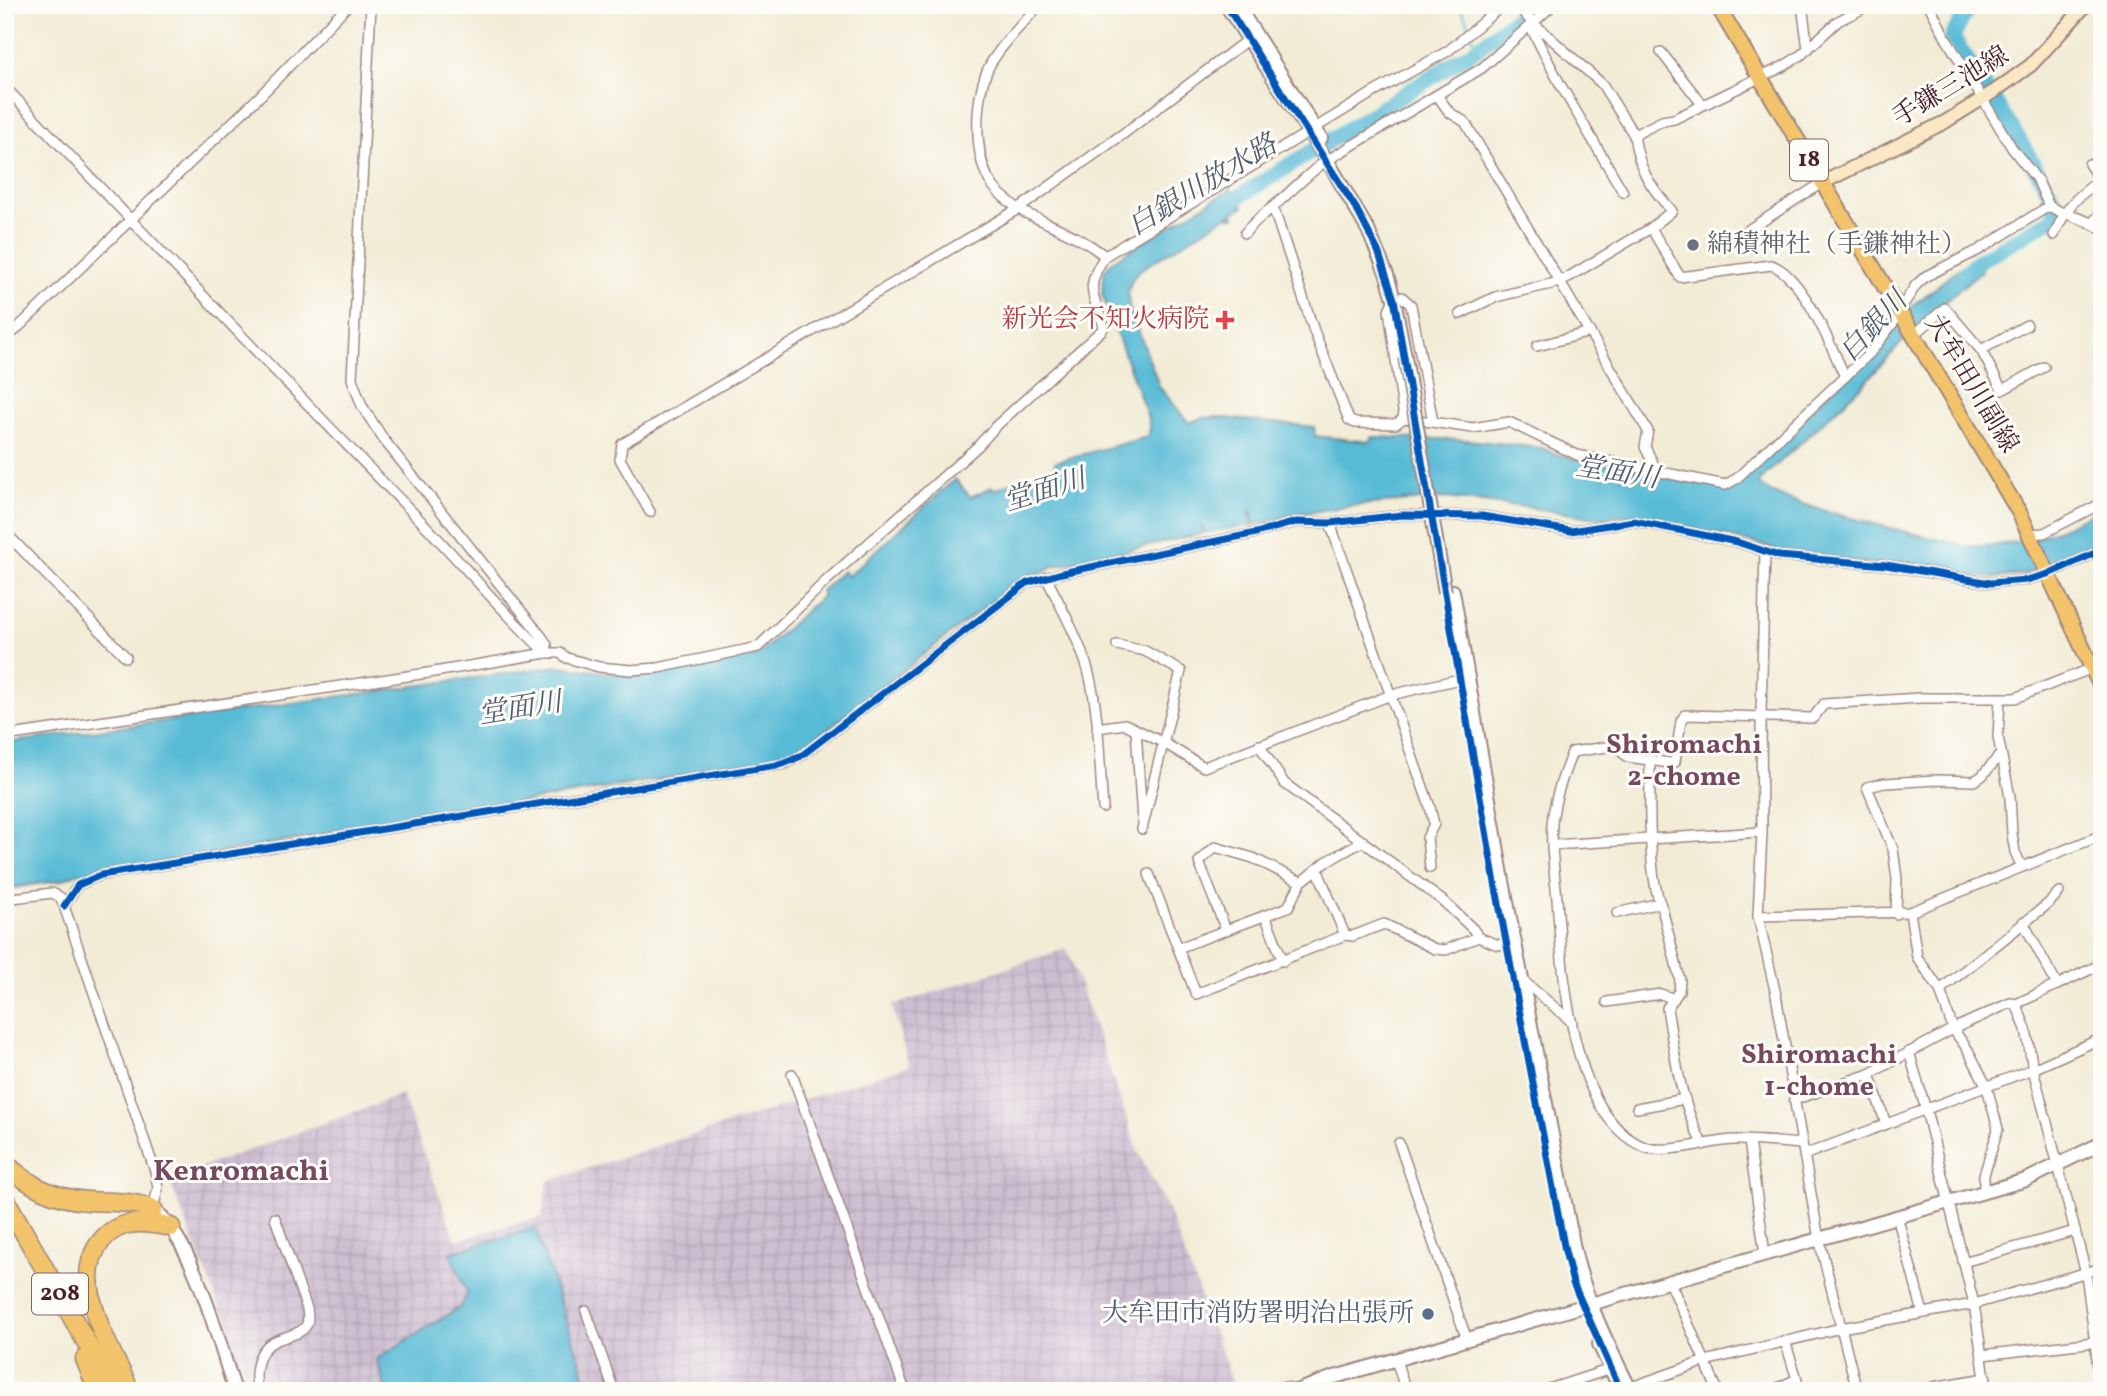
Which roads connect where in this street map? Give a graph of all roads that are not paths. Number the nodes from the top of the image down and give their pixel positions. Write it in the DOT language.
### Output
graph roads {
  1 [pos="348,5"];
  2 [pos="371,5"];
  3 [pos="1039,5"];
  4 [pos="1226,5"];
  5 [pos="1237,5"];
  6 [pos="1503,5"];
  7 [pos="1517,5"];
  8 [pos="1553,5"];
  9 [pos="1717,5"];
  10 [pos="1802,5"];
  11 [pos="1870,5"];
  12 [pos="1929,5"];
  13 [pos="2086,5"];
  14 [pos="1531,23"];
  15 [pos="1251,36"];
  16 [pos="1808,49"];
  17 [pos="1661,52"];
  18 [pos="1760,77"];
  19 [pos="5,87"];
  20 [pos="1437,95"];
  21 [pos="1983,98"];
  22 [pos="1702,104"];
  23 [pos="1311,130"];
  24 [pos="1634,135"];
  25 [pos="1330,159"];
  26 [pos="2089,164"];
  27 [pos="2101,181"];
  28 [pos="1822,183"];
  29 [pos="1623,192"];
  30 [pos="2049,205"];
  31 [pos="1273,207"];
  32 [pos="1018,209"];
  33 [pos="2102,212"];
  34 [pos="2064,214"];
  35 [pos="130,219"];
  36 [pos="2092,223"];
  37 [pos="1651,228"];
  38 [pos="2102,230"];
  39 [pos="1245,233"];
  40 [pos="2054,235"];
  41 [pos="1726,244"];
  42 [pos="1105,256"];
  43 [pos="1560,282"];
  44 [pos="1398,298"];
  45 [pos="1898,311"];
  46 [pos="1460,314"];
  47 [pos="2027,325"];
  48 [pos="1590,332"];
  49 [pos="1913,337"];
  50 [pos="5,340"];
  51 [pos="1536,346"];
  52 [pos="1981,351"];
  53 [pos="2044,367"];
  54 [pos="1845,377"];
  55 [pos="1404,418"];
  56 [pos="1433,422"];
  57 [pos="1657,471"];
  58 [pos="2102,503"];
  59 [pos="650,512"];
  60 [pos="1331,523"];
  61 [pos="5,532"];
  62 [pos="2031,537"];
  63 [pos="1765,550"];
  64 [pos="2102,550"];
  65 [pos="2047,572"];
  66 [pos="1046,576"];
  67 [pos="1117,645"];
  68 [pos="547,653"];
  69 [pos="126,657"];
  70 [pos="2097,665"];
  71 [pos="1464,678"];
  72 [pos="2102,689"];
  73 [pos="1391,695"];
  74 [pos="2000,699"];
  75 [pos="1761,716"];
  76 [pos="1097,728"];
  77 [pos="1136,730"];
  78 [pos="5,736"];
  79 [pos="1164,743"];
  80 [pos="1259,745"];
  81 [pos="2001,754"];
  82 [pos="1650,760"];
  83 [pos="1102,808"];
  84 [pos="1762,832"];
  85 [pos="2102,835"];
  86 [pos="1651,840"];
  87 [pos="1363,841"];
  88 [pos="1553,845"];
  89 [pos="2022,867"];
  90 [pos="1430,868"];
  91 [pos="1318,869"];
  92 [pos="1149,874"];
  93 [pos="1301,882"];
  94 [pos="2059,892"];
  95 [pos="5,899"];
  96 [pos="1660,903"];
  97 [pos="64,906"];
  98 [pos="1910,912"];
  99 [pos="1617,913"];
  100 [pos="1896,914"];
  101 [pos="1265,915"];
  102 [pos="1758,916"];
  103 [pos="2024,922"];
  104 [pos="1226,930"];
  105 [pos="1345,935"];
  106 [pos="1478,937"];
  107 [pos="1511,943"];
  108 [pos="1178,948"];
  109 [pos="1283,961"];
  110 [pos="2102,964"];
  111 [pos="1518,980"];
  112 [pos="2057,985"];
  113 [pos="1940,990"];
  114 [pos="1674,999"];
  115 [pos="1607,1002"];
  116 [pos="2016,1004"];
  117 [pos="1572,1022"];
  118 [pos="1953,1029"];
  119 [pos="2102,1038"];
  120 [pos="1909,1052"];
  121 [pos="2034,1069"];
  122 [pos="792,1074"];
  123 [pos="1869,1074"];
  124 [pos="1987,1087"];
  125 [pos="1685,1099"];
  126 [pos="1794,1100"];
  127 [pos="1637,1108"];
  128 [pos="1926,1110"];
  129 [pos="1886,1125"];
  130 [pos="1749,1141"];
  131 [pos="1399,1143"];
  132 [pos="2102,1143"];
  133 [pos="1800,1144"];
  134 [pos="1703,1145"];
  135 [pos="1804,1155"];
  136 [pos="5,1163"];
  137 [pos="2058,1164"];
  138 [pos="1984,1191"];
  139 [pos="5,1199"];
  140 [pos="1947,1202"];
  141 [pos="5,1208"];
  142 [pos="150,1216"];
  143 [pos="1897,1216"];
  144 [pos="275,1218"];
  145 [pos="171,1227"];
  146 [pos="2076,1231"];
  147 [pos="1819,1239"];
  148 [pos="1765,1254"];
  149 [pos="1963,1262"];
  150 [pos="2102,1268"];
  151 [pos="2086,1273"];
  152 [pos="1669,1280"];
  153 [pos="1587,1304"];
  154 [pos="1974,1304"];
  155 [pos="586,1311"];
  156 [pos="1923,1314"];
  157 [pos="1841,1328"];
  158 [pos="1467,1340"];
  159 [pos="1785,1342"];
  160 [pos="2095,1342"];
  161 [pos="1982,1355"];
  162 [pos="1396,1360"];
  163 [pos="1706,1361"];
  164 [pos="1615,1368"];
  165 [pos="1986,1378"];
  166 [pos="1297,1390"];
  167 [pos="1624,1390"];
  168 [pos="99,1391"];
  169 [pos="114,1391"];
  170 [pos="130,1391"];
  171 [pos="235,1391"];
  172 [pos="258,1391"];
  173 [pos="614,1391"];
  174 [pos="905,1391"];
  175 [pos="1238,1391"];
  176 [pos="1406,1391"];
  177 [pos="1543,1391"];
  178 [pos="1718,1391"];
  179 [pos="1771,1391"];
  180 [pos="1857,1391"];
  181 [pos="1923,1391"];
  182 [pos="1987,1391"];
  183 [pos="2101,1391"];
  1 -- 35 [label="street"];
  2 -- 68 [label="street"];
  3 -- 32 [label="street"];
  4 -- 15 [label="street"];
  5 -- 15 [label="street"];
  6 -- 23 [label="street"];
  7 -- 14 [label="street"];
  8 -- 14 [label="street"];
  9 -- 18 [label="main road, 大牟田川副線 / 18"];
  10 -- 16 [label="street"];
  11 -- 16 [label="street"];
  12 -- 21 [label="street"];
  13 -- 21 [label="main road, 手鎌三池線"];
  14 -- 20 [label="street"];
  14 -- 24 [label="street"];
  14 -- 29 [label="street"];
  15 -- 23 [label="street"];
  15 -- 32 [label="street"];
  16 -- 18 [label="street"];
  17 -- 22 [label="street"];
  18 -- 22 [label="street"];
  18 -- 28 [label="main road, 大牟田川副線 / 18"];
  19 -- 35 [label="street"];
  20 -- 25 [label="street"];
  20 -- 43 [label="street"];
  21 -- 28 [label="main road, 手鎌三池線"];
  21 -- 30 [label="street"];
  22 -- 24 [label="street"];
  23 -- 25 [label="street"];
  23 -- 42 [label="street"];
  24 -- 37 [label="street"];
  25 -- 31 [label="street"];
  25 -- 44 [label="street"];
  26 -- 27 [label="street"];
  27 -- 34 [label="street"];
  28 -- 41 [label="street"];
  28 -- 45 [label="main road, 大牟田川副線 / 18"];
  30 -- 34 [label="street"];
  30 -- 45 [label="street"];
  31 -- 39 [label="street"];
  31 -- 55 [label="street"];
  32 -- 42 [label="street"];
  32 -- 59 [label="street"];
  33 -- 36 [label="street"];
  34 -- 36 [label="street"];
  34 -- 40 [label="street"];
  35 -- 50 [label="street"];
  35 -- 68 [label="street"];
  36 -- 38 [label="street"];
  37 -- 43 [label="street"];
  37 -- 54 [label="street"];
  42 -- 68 [label="street"];
  43 -- 46 [label="street"];
  43 -- 48 [label="street"];
  44 -- 55 [label="street"];
  44 -- 56 [label="street"];
  44 -- 71 [label="street"];
  45 -- 49 [label="main road, 大牟田川副線 / 18"];
  45 -- 54 [label="street"];
  47 -- 52 [label="street"];
  48 -- 51 [label="street"];
  48 -- 57 [label="street"];
  49 -- 52 [label="street"];
  49 -- 62 [label="main road, 大牟田川副線 / 18"];
  52 -- 53 [label="street"];
  54 -- 57 [label="street"];
  55 -- 56 [label="street"];
  56 -- 57 [label="street"];
  58 -- 62 [label="street"];
  60 -- 63 [label="street"];
  60 -- 66 [label="street"];
  60 -- 73 [label="street"];
  61 -- 69 [label="street"];
  62 -- 65 [label="main road, 大牟田川副線 / 18"];
  63 -- 65 [label="street"];
  63 -- 75 [label="street"];
  64 -- 65 [label="street"];
  65 -- 70 [label="main road, 大牟田川副線 / 18"];
  66 -- 76 [label="street"];
  66 -- 97 [label="street"];
  67 -- 79 [label="street"];
  68 -- 78 [label="street"];
  70 -- 72 [label="main road, 大牟田川副線 / 18"];
  70 -- 74 [label="street"];
  71 -- 73 [label="street"];
  71 -- 107 [label="street"];
  73 -- 80 [label="street"];
  73 -- 90 [label="street"];
  74 -- 75 [label="street"];
  74 -- 81 [label="street"];
  75 -- 82 [label="street"];
  75 -- 84 [label="street"];
  76 -- 77 [label="street"];
  76 -- 83 [label="street"];
  77 -- 79 [label="street"];
  77 -- 79 [label="street"];
  79 -- 80 [label="street"];
  80 -- 87 [label="street"];
  81 -- 89 [label="street"];
  81 -- 100 [label="street"];
  82 -- 86 [label="street"];
  82 -- 88 [label="street"];
  84 -- 86 [label="street"];
  84 -- 102 [label="street"];
  85 -- 89 [label="street"];
  86 -- 88 [label="street"];
  86 -- 96 [label="street"];
  87 -- 91 [label="street"];
  87 -- 106 [label="street"];
  88 -- 117 [label="street"];
  89 -- 98 [label="street"];
  91 -- 93 [label="street"];
  91 -- 105 [label="street"];
  92 -- 108 [label="street"];
  93 -- 101 [label="street"];
  93 -- 104 [label="street"];
  94 -- 103 [label="street"];
  95 -- 97 [label="street"];
  96 -- 99 [label="street"];
  96 -- 114 [label="street"];
  97 -- 142 [label="street"];
  98 -- 100 [label="street"];
  98 -- 113 [label="street"];
  100 -- 102 [label="street"];
  101 -- 104 [label="street"];
  101 -- 109 [label="street"];
  102 -- 126 [label="street"];
  103 -- 112 [label="street"];
  103 -- 113 [label="street"];
  104 -- 108 [label="street"];
  105 -- 106 [label="street"];
  105 -- 109 [label="street"];
  106 -- 107 [label="street"];
  107 -- 111 [label="street"];
  108 -- 109 [label="street"];
  110 -- 112 [label="street"];
  111 -- 117 [label="street"];
  111 -- 153 [label="street"];
  112 -- 116 [label="street"];
  113 -- 118 [label="street"];
  114 -- 115 [label="street"];
  114 -- 125 [label="street"];
  116 -- 118 [label="street"];
  116 -- 121 [label="street"];
  117 -- 134 [label="street"];
  118 -- 120 [label="street"];
  118 -- 124 [label="street"];
  119 -- 121 [label="street"];
  120 -- 123 [label="street"];
  120 -- 128 [label="street"];
  121 -- 124 [label="street"];
  121 -- 137 [label="street"];
  122 -- 174 [label="street"];
  123 -- 126 [label="street"];
  123 -- 129 [label="street"];
  124 -- 128 [label="street"];
  124 -- 138 [label="street"];
  125 -- 127 [label="street"];
  125 -- 134 [label="street"];
  126 -- 133 [label="street"];
  128 -- 129 [label="street"];
  128 -- 140 [label="street"];
  129 -- 135 [label="street"];
  130 -- 133 [label="street"];
  130 -- 134 [label="street"];
  130 -- 148 [label="street"];
  131 -- 158 [label="street"];
  132 -- 137 [label="street"];
  133 -- 135 [label="street"];
  135 -- 147 [label="street"];
  136 -- 142 [label="highway"];
  137 -- 138 [label="street"];
  137 -- 146 [label="street"];
  138 -- 140 [label="street"];
  139 -- 169 [label="highway, 208"];
  140 -- 143 [label="street"];
  140 -- 149 [label="street"];
  141 -- 168 [label="highway"];
  142 -- 145 [label="highway"];
  142 -- 170 [label="highway"];
  143 -- 147 [label="street"];
  143 -- 156 [label="street"];
  144 -- 172 [label="street"];
  145 -- 171 [label="street"];
  146 -- 149 [label="street"];
  146 -- 151 [label="street"];
  147 -- 148 [label="street"];
  147 -- 157 [label="street"];
  148 -- 152 [label="street"];
  149 -- 154 [label="street"];
  150 -- 151 [label="street"];
  151 -- 154 [label="street"];
  151 -- 160 [label="street"];
  152 -- 153 [label="street"];
  152 -- 163 [label="street"];
  153 -- 158 [label="street"];
  153 -- 164 [label="street"];
  154 -- 156 [label="street"];
  154 -- 161 [label="street"];
  155 -- 173 [label="street"];
  156 -- 157 [label="street"];
  157 -- 159 [label="street"];
  157 -- 180 [label="street"];
  158 -- 162 [label="street"];
  159 -- 163 [label="street"];
  159 -- 179 [label="street"];
  160 -- 161 [label="street"];
  160 -- 183 [label="street"];
  161 -- 165 [label="street"];
  162 -- 166 [label="street"];
  162 -- 176 [label="street"];
  163 -- 167 [label="street"];
  163 -- 178 [label="street"];
  164 -- 167 [label="street"];
  164 -- 177 [label="street"];
  165 -- 181 [label="street"];
  165 -- 182 [label="street"];
  166 -- 175 [label="street"];
}
